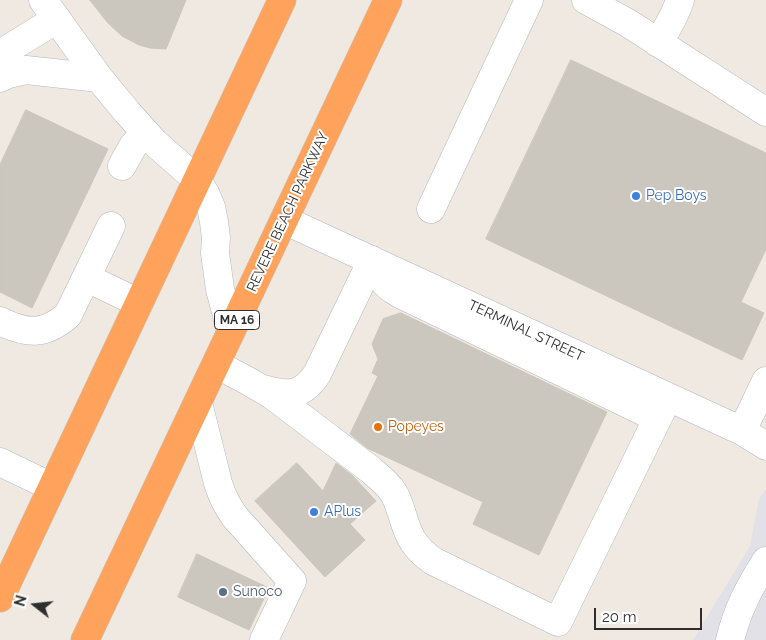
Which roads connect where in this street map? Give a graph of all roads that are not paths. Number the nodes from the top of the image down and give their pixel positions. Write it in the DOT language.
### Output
graph roads {
  1 [pos="282,0"];
  2 [pos="388,0"];
  3 [pos="529,0"];
  4 [pos="586,0"];
  5 [pos="680,0"];
  6 [pos="50,10"];
  7 [pos="658,43"];
  8 [pos="0,54"];
  9 [pos="0,78"];
  10 [pos="99,78"];
  11 [pos="766,112"];
  12 [pos="146,133"];
  13 [pos="122,166"];
  14 [pos="197,180"];
  15 [pos="431,209"];
  16 [pos="284,220"];
  17 [pos="111,226"];
  18 [pos="372,260"];
  19 [pos="87,278"];
  20 [pos="139,303"];
  21 [pos="0,304"];
  22 [pos="0,321"];
  23 [pos="49,327"];
  24 [pos="231,331"];
  25 [pos="216,364"];
  26 [pos="766,380"];
  27 [pos="262,388"];
  28 [pos="198,403"];
  29 [pos="662,408"];
  30 [pos="742,431"];
  31 [pos="766,446"];
  32 [pos="0,462"];
  33 [pos="52,487"];
  34 [pos="766,560"];
  35 [pos="0,598"];
  36 [pos="86,640"];
  37 [pos="264,640"];
  38 [pos="730,640"];
  1 -- 14 [label="highway"];
  2 -- 16 [label="highway, REVERE BEACH PARKWAY / MA 16"];
  3 -- 15 [label="street"];
  4 -- 7 [label="street"];
  5 -- 7 [label="street"];
  6 -- 8 [label="street"];
  6 -- 10 [label="street"];
  7 -- 11 [label="street"];
  9 -- 10 [label="street"];
  10 -- 12 [label="street"];
  12 -- 13 [label="street"];
  12 -- 14 [label="street"];
  14 -- 20 [label="highway"];
  14 -- 24 [label="street"];
  16 -- 18 [label="street, TERMINAL STREET"];
  16 -- 24 [label="highway, REVERE BEACH PARKWAY / MA 16"];
  17 -- 19 [label="street"];
  18 -- 27 [label="street"];
  18 -- 29 [label="street, TERMINAL STREET"];
  19 -- 20 [label="street"];
  19 -- 23 [label="street"];
  20 -- 33 [label="highway"];
  21 -- 23 [label="street"];
  22 -- 23 [label="street"];
  24 -- 25 [label="highway, REVERE BEACH PARKWAY / MA 16"];
  25 -- 27 [label="street"];
  25 -- 28 [label="highway, REVERE BEACH PARKWAY / MA 16"];
  26 -- 30 [label="street"];
  27 -- 29 [label="street"];
  28 -- 36 [label="highway, REVERE BEACH PARKWAY / MA 16"];
  28 -- 37 [label="street"];
  29 -- 30 [label="street, TERMINAL STREET"];
  30 -- 31 [label="street, TERMINAL STREET"];
  32 -- 33 [label="street"];
  33 -- 35 [label="highway"];
  34 -- 38 [label="street"];
}
